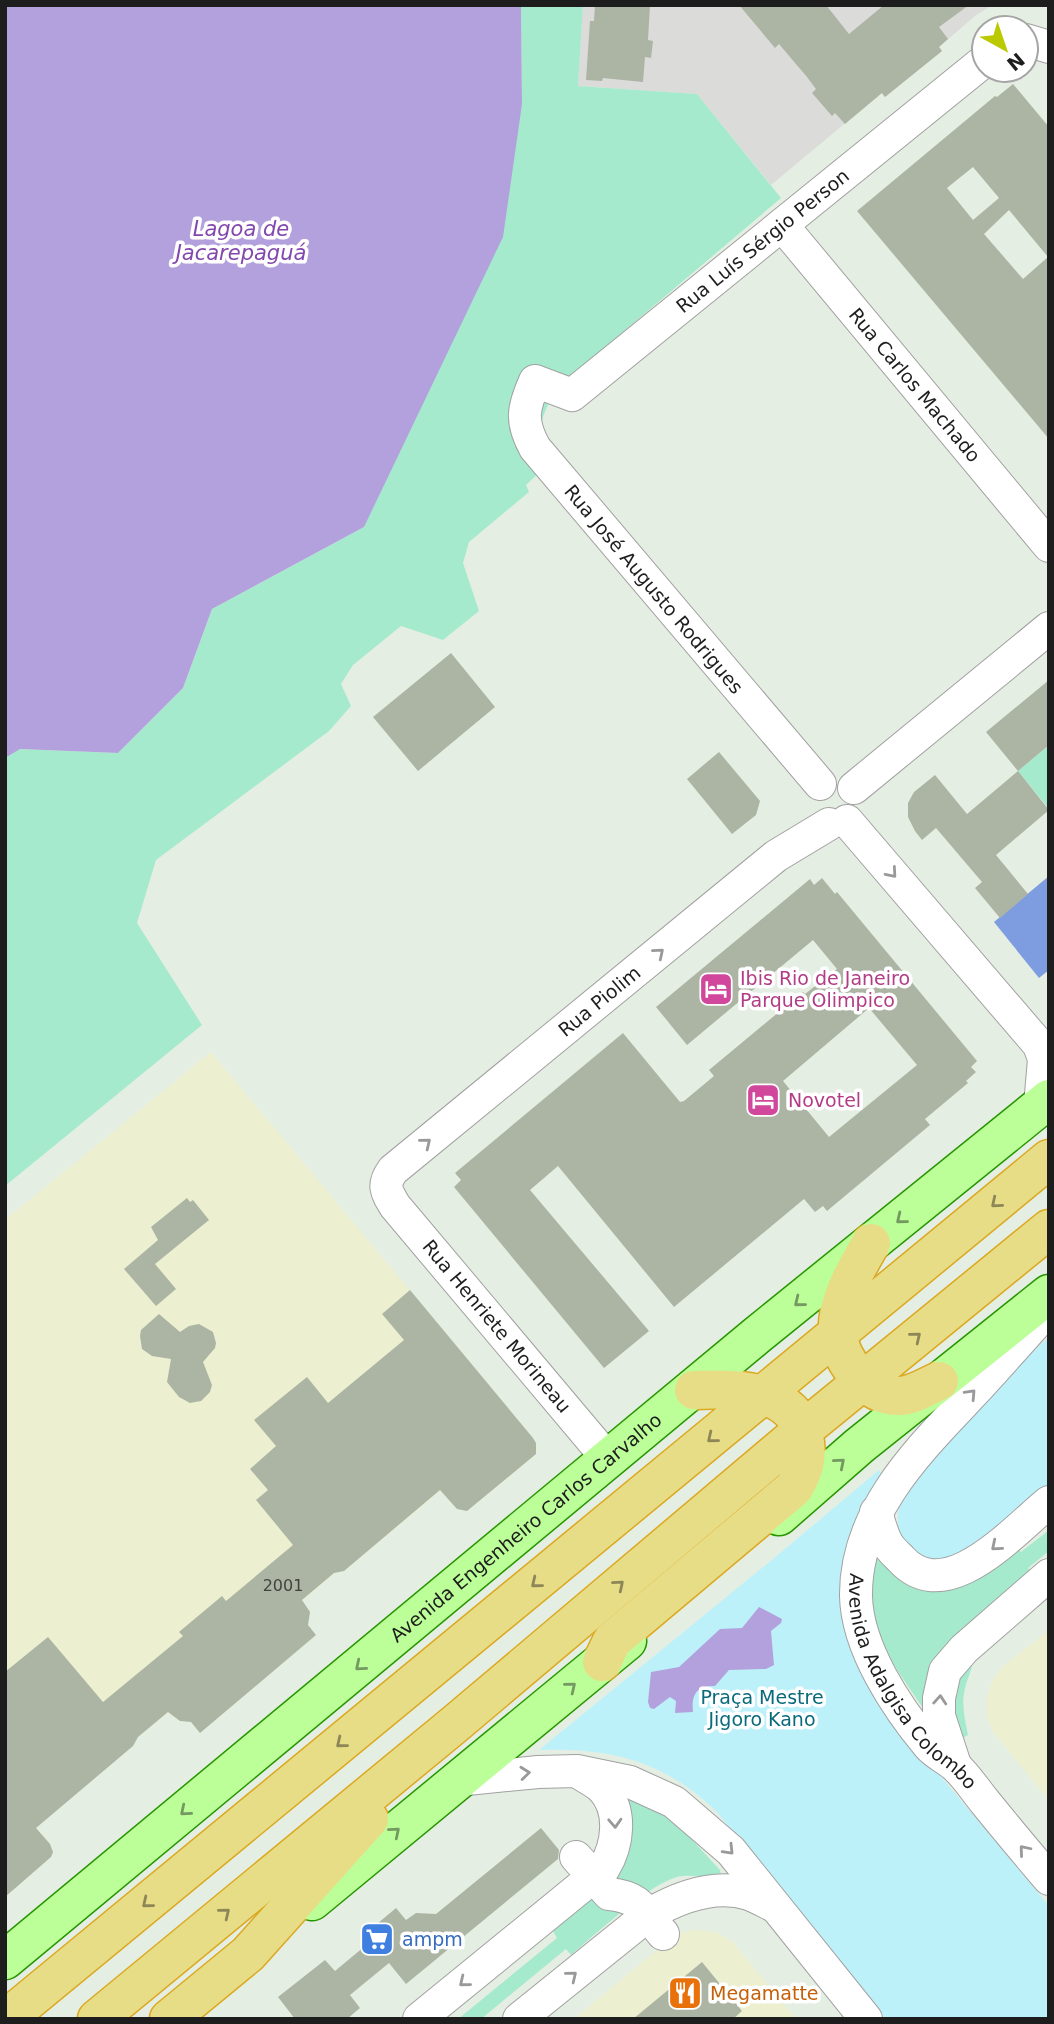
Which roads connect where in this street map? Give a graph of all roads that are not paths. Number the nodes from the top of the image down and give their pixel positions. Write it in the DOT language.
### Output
graph roads {
  1 [pos="970,72"];
  2 [pos="782,225"];
  3 [pos="535,381"];
  4 [pos="1049,546"];
  5 [pos="1049,628"];
  6 [pos="820,784"];
  7 [pos="854,788"];
  8 [pos="838,823"];
  9 [pos="1044,1102"];
  10 [pos="1049,1159"];
  11 [pos="387,1193"];
  12 [pos="1049,1229"];
  13 [pos="871,1243"];
  14 [pos="1049,1293"];
  15 [pos="1049,1308"];
  16 [pos="837,1334"];
  17 [pos="864,1381"];
  18 [pos="939,1381"];
  19 [pos="694,1390"];
  20 [pos="765,1395"];
  21 [pos="803,1430"];
  22 [pos="608,1459"];
  23 [pos="1049,1502"];
  24 [pos="876,1512"];
  25 [pos="1049,1575"];
  26 [pos="602,1662"];
  27 [pos="455,1724"];
  28 [pos="955,1765"];
  29 [pos="577,1771"];
  30 [pos="457,1780"];
  31 [pos="584,1867"];
  32 [pos="1049,1879"];
  33 [pos="776,1907"];
  34 [pos="655,1924"];
  35 [pos="248,1954"];
  36 [pos="5,1960"];
  37 [pos="6,2019"];
  38 [pos="97,2019"];
  39 [pos="169,2019"];
  40 [pos="419,2019"];
  41 [pos="519,2019"];
  42 [pos="866,2019"];
  1 -- 2 [label="street, Rua Luís Sérgio Person"];
  2 -- 3 [label="street, Rua Luís Sérgio Person"];
  2 -- 4 [label="street, Rua Carlos Machado"];
  3 -- 6 [label="street, Rua José Augusto Rodrigues"];
  5 -- 7 [label="street"];
  6 -- 7 [label="street"];
  6 -- 8 [label="street"];
  7 -- 8 [label="street"];
  8 -- 9 [label="street, one-way"];
  11 -- 8 [label="street, Rua Piolim, one-way"];
  9 -- 13 [label="main road, Avenida Engenheiro Carlos Carvalho, one-way"];
  10 -- 16 [label="highway, one-way"];
  11 -- 22 [label="street, Rua Henriete Morineau"];
  17 -- 12 [label="highway, one-way"];
  13 -- 16 [label="highway"];
  13 -- 19 [label="main road, Avenida Engenheiro Carlos Carvalho, one-way"];
  14 -- 18 [label="main road"];
  24 -- 15 [label="street, Avenida Adalgisa Colombo, one-way"];
  16 -- 17 [label="highway"];
  16 -- 20 [label="highway"];
  17 -- 18 [label="highway"];
  17 -- 21 [label="highway"];
  26 -- 18 [label="main road, one-way"];
  19 -- 20 [label="highway"];
  19 -- 22 [label="main road, Avenida Engenheiro Carlos Carvalho"];
  20 -- 21 [label="highway"];
  20 -- 37 [label="highway, one-way"];
  21 -- 26 [label="highway"];
  27 -- 21 [label="highway, one-way"];
  22 -- 36 [label="main road, Avenida Engenheiro Carlos Carvalho, one-way"];
  23 -- 24 [label="street, one-way"];
  24 -- 28 [label="street, Avenida Adalgisa Colombo"];
  28 -- 25 [label="street, one-way"];
  30 -- 26 [label="main road, one-way"];
  27 -- 35 [label="highway"];
  38 -- 27 [label="highway, one-way"];
  32 -- 28 [label="street, Avenida Adalgisa Colombo, one-way"];
  30 -- 29 [label="street, one-way"];
  29 -- 31 [label="street, one-way"];
  29 -- 33 [label="street, one-way"];
  35 -- 30 [label="main road, one-way"];
  31 -- 34 [label="street"];
  31 -- 40 [label="street, one-way"];
  33 -- 34 [label="street"];
  33 -- 42 [label="street"];
  41 -- 34 [label="street, one-way"];
  35 -- 39 [label="highway"];
}
